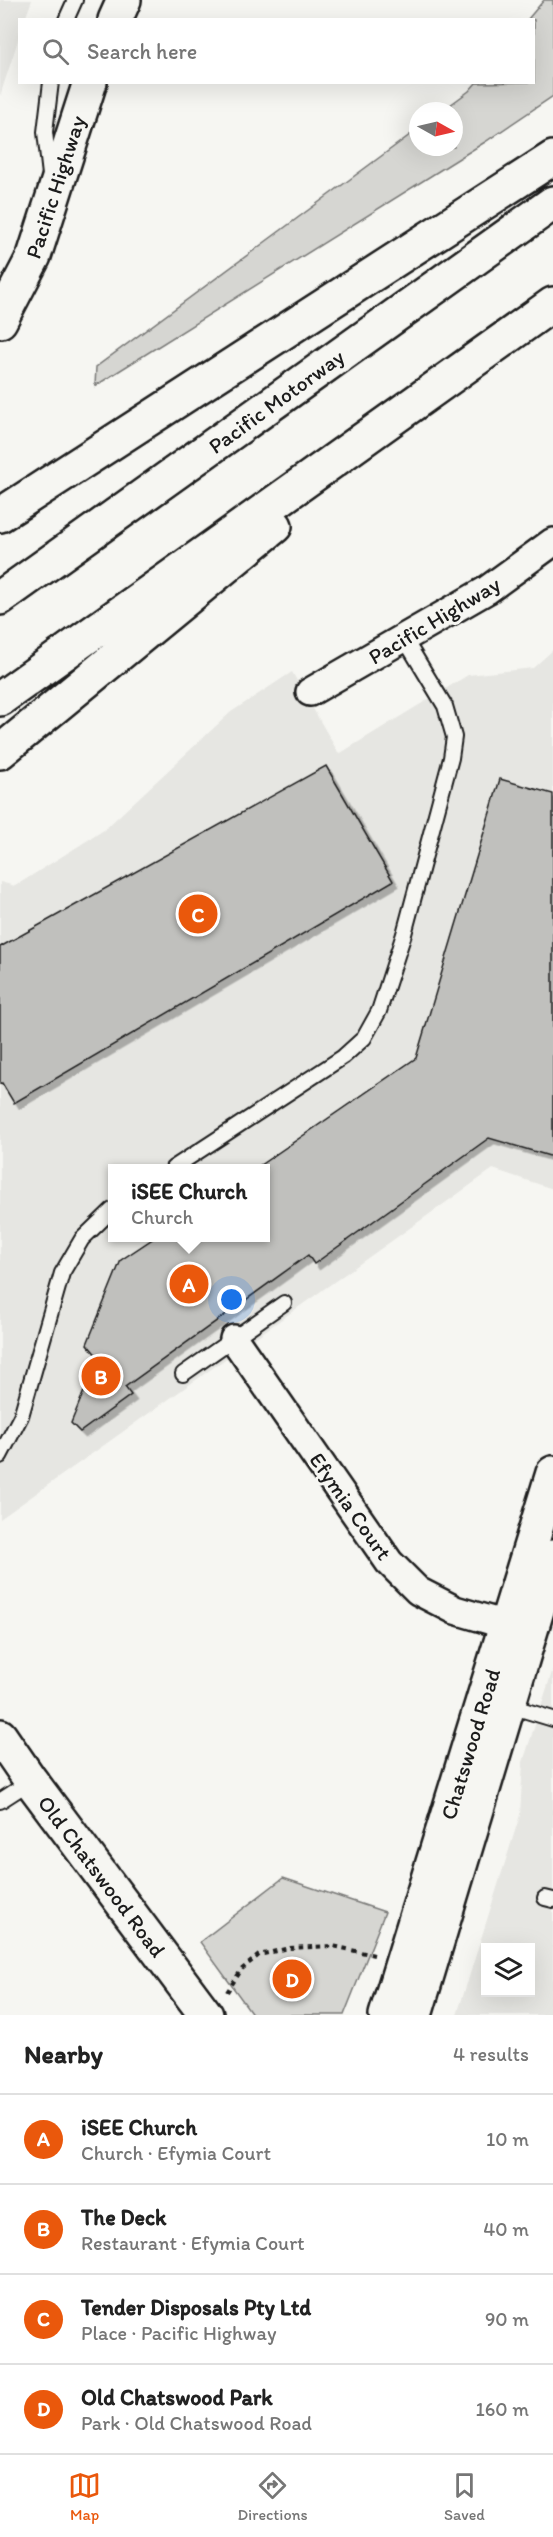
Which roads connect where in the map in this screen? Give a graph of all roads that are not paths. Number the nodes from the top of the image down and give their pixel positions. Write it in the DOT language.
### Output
graph roads {
  1 [pos="75,0"];
  2 [pos="124,0"];
  3 [pos="67,18"];
  4 [pos="116,18"];
  5 [pos="51,84"];
  6 [pos="89,84"];
  7 [pos="553,158"];
  8 [pos="52,195"];
  9 [pos="553,203"];
  10 [pos="553,304"];
  11 [pos="0,321"];
  12 [pos="470,363"];
  13 [pos="0,515"];
  14 [pos="553,542"];
  15 [pos="0,598"];
  16 [pos="404,638"];
  17 [pos="310,692"];
  18 [pos="0,699"];
  19 [pos="0,752"];
  20 [pos="179,1164"];
  21 [pos="108,1214"];
  22 [pos="284,1303"];
  23 [pos="234,1339"];
  24 [pos="183,1374"];
  25 [pos="0,1456"];
  26 [pos="550,1492"];
  27 [pos="553,1557"];
  28 [pos="506,1625"];
  29 [pos="510,1706"];
  30 [pos="553,1719"];
  31 [pos="0,1736"];
  32 [pos="31,1781"];
  33 [pos="0,1801"];
  34 [pos="216,2004"];
  35 [pos="386,2015"];
  36 [pos="415,2015"];
  1 -- 3 [label="lane"];
  2 -- 4 [label="main road"];
  5 -- 8 [label="lane"];
  6 -- 8 [label="main road, Pacific Highway"];
  7 -- 13 [label="main road"];
  8 -- 11 [label="main road, Pacific Highway"];
  9 -- 15 [label="main road, Pacific Motorway"];
  10 -- 12 [label="main road"];
  12 -- 18 [label="main road"];
  12 -- 19 [label="main road"];
  14 -- 16 [label="street, Pacific Highway"];
  16 -- 17 [label="street, Pacific Highway"];
  16 -- 20 [label="lane"];
  21 -- 25 [label="lane"];
  22 -- 23 [label="lane"];
  23 -- 24 [label="lane"];
  23 -- 28 [label="street, Efymia Court"];
  26 -- 28 [label="main road, Chatswood Road"];
  27 -- 29 [label="main road, Chatswood Road"];
  28 -- 35 [label="main road, Chatswood Road"];
  29 -- 30 [label="lane"];
  29 -- 36 [label="main road, Chatswood Road"];
  31 -- 32 [label="main road, Old Chatswood Road"];
  32 -- 33 [label="lane"];
  32 -- 34 [label="main road, Old Chatswood Road"];
}
